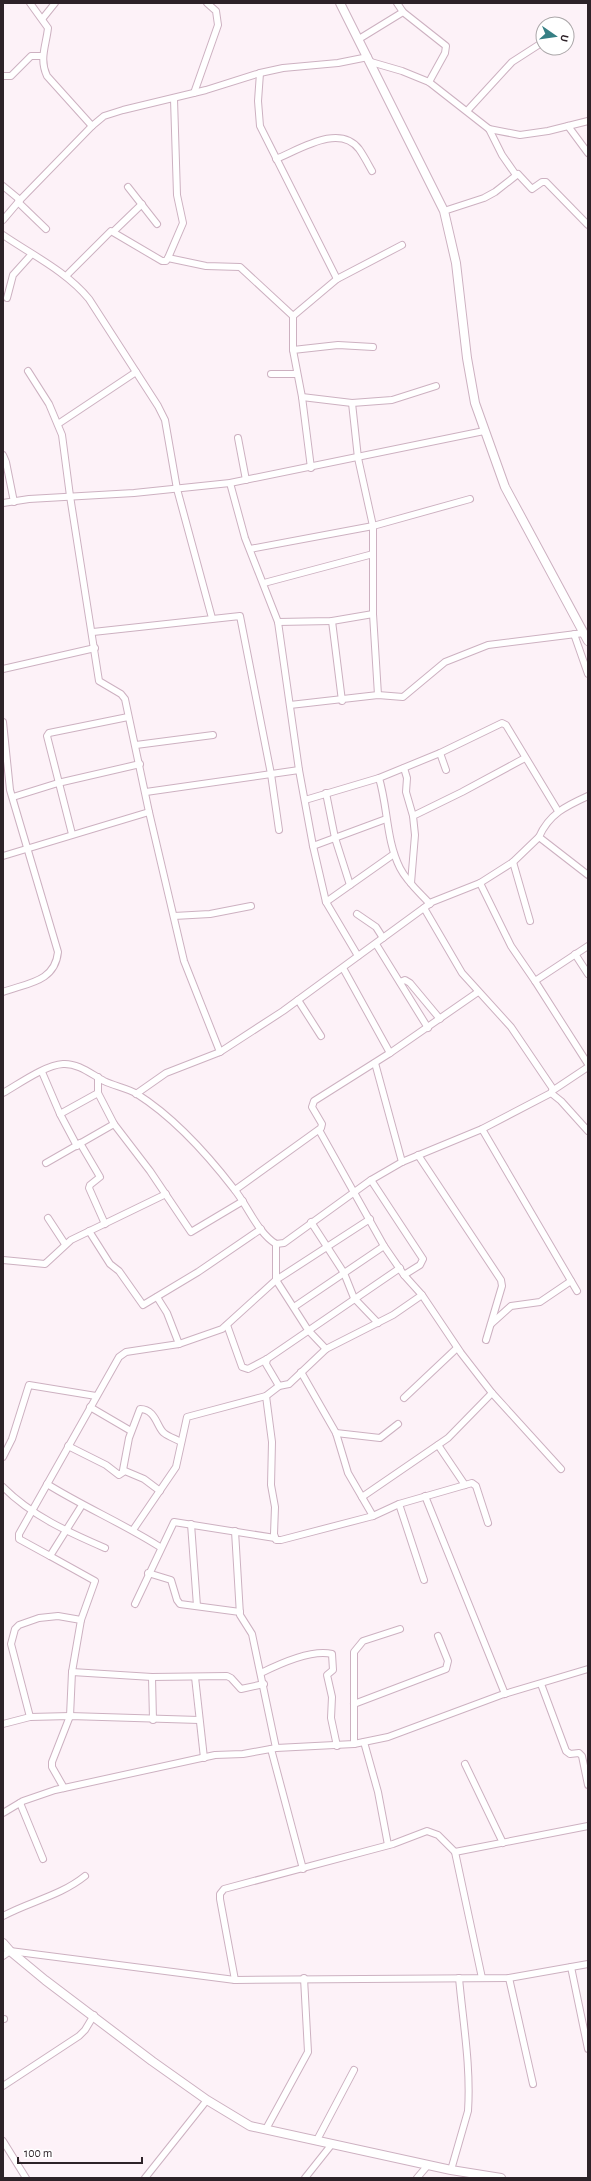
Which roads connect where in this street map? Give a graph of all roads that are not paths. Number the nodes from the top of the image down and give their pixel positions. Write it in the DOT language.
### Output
graph roads {
  1 [pos="30,3"];
  2 [pos="55,3"];
  3 [pos="207,3"];
  4 [pos="340,3"];
  5 [pos="397,3"];
  6 [pos="403,12"];
  7 [pos="43,18"];
  8 [pos="359,39"];
  9 [pos="535,47"];
  10 [pos="42,56"];
  11 [pos="370,60"];
  12 [pos="260,74"];
  13 [pos="3,76"];
  14 [pos="429,82"];
  15 [pos="194,93"];
  16 [pos="174,99"];
  17 [pos="467,111"];
  18 [pos="588,121"];
  19 [pos="92,126"];
  20 [pos="568,126"];
  21 [pos="489,129"];
  22 [pos="588,153"];
  23 [pos="276,159"];
  24 [pos="372,171"];
  25 [pos="516,175"];
  26 [pos="3,186"];
  27 [pos="128,187"];
  28 [pos="19,201"];
  29 [pos="142,204"];
  30 [pos="444,212"];
  31 [pos="3,220"];
  32 [pos="157,224"];
  33 [pos="588,225"];
  34 [pos="46,229"];
  35 [pos="114,232"];
  36 [pos="3,235"];
  37 [pos="402,245"];
  38 [pos="31,255"];
  39 [pos="168,258"];
  40 [pos="66,276"];
  41 [pos="337,279"];
  42 [pos="6,298"];
  43 [pos="293,316"];
  44 [pos="373,347"];
  45 [pos="293,350"];
  46 [pos="28,371"];
  47 [pos="136,372"];
  48 [pos="271,374"];
  49 [pos="297,374"];
  50 [pos="436,386"];
  51 [pos="302,397"];
  52 [pos="352,403"];
  53 [pos="58,424"];
  54 [pos="484,431"];
  55 [pos="238,438"];
  56 [pos="3,455"];
  57 [pos="358,458"];
  58 [pos="311,468"];
  59 [pos="246,480"];
  60 [pos="230,483"];
  61 [pos="177,489"];
  62 [pos="70,496"];
  63 [pos="470,499"];
  64 [pos="14,502"];
  65 [pos="3,503"];
  66 [pos="374,526"];
  67 [pos="250,549"];
  68 [pos="372,554"];
  69 [pos="264,583"];
  70 [pos="373,614"];
  71 [pos="212,618"];
  72 [pos="332,621"];
  73 [pos="278,622"];
  74 [pos="93,632"];
  75 [pos="584,633"];
  76 [pos="574,634"];
  77 [pos="588,641"];
  78 [pos="95,648"];
  79 [pos="3,669"];
  80 [pos="588,674"];
  81 [pos="378,695"];
  82 [pos="342,700"];
  83 [pos="290,705"];
  84 [pos="128,717"];
  85 [pos="3,722"];
  86 [pos="214,736"];
  87 [pos="5,745"];
  88 [pos="136,746"];
  89 [pos="440,753"];
  90 [pos="525,758"];
  91 [pos="140,764"];
  92 [pos="404,768"];
  93 [pos="299,770"];
  94 [pos="446,770"];
  95 [pos="271,774"];
  96 [pos="379,778"];
  97 [pos="58,783"];
  98 [pos="146,792"];
  99 [pos="326,794"];
  100 [pos="588,796"];
  101 [pos="12,797"];
  102 [pos="305,800"];
  103 [pos="558,811"];
  104 [pos="149,812"];
  105 [pos="413,816"];
  106 [pos="386,819"];
  107 [pos="279,830"];
  108 [pos="72,834"];
  109 [pos="539,837"];
  110 [pos="335,838"];
  111 [pos="313,846"];
  112 [pos="28,848"];
  113 [pos="394,854"];
  114 [pos="3,856"];
  115 [pos="513,862"];
  116 [pos="588,875"];
  117 [pos="480,882"];
  118 [pos="411,883"];
  119 [pos="350,884"];
  120 [pos="326,902"];
  121 [pos="251,906"];
  122 [pos="427,906"];
  123 [pos="357,914"];
  124 [pos="174,916"];
  125 [pos="530,921"];
  126 [pos="383,938"];
  127 [pos="376,944"];
  128 [pos="588,946"];
  129 [pos="575,954"];
  130 [pos="358,956"];
  131 [pos="343,968"];
  132 [pos="588,974"];
  133 [pos="535,981"];
  134 [pos="400,982"];
  135 [pos="3,992"];
  136 [pos="478,992"];
  137 [pos="298,1000"];
  138 [pos="440,1019"];
  139 [pos="428,1028"];
  140 [pos="321,1036"];
  141 [pos="220,1052"];
  142 [pos="390,1053"];
  143 [pos="375,1063"];
  144 [pos="588,1064"];
  145 [pos="588,1067"];
  146 [pos="42,1072"];
  147 [pos="98,1077"];
  148 [pos="552,1091"];
  149 [pos="3,1093"];
  150 [pos="98,1093"];
  151 [pos="136,1094"];
  152 [pos="60,1114"];
  153 [pos="114,1124"];
  154 [pos="482,1129"];
  155 [pos="319,1130"];
  156 [pos="588,1131"];
  157 [pos="78,1145"];
  158 [pos="418,1155"];
  159 [pos="402,1162"];
  160 [pos="46,1163"];
  161 [pos="371,1180"];
  162 [pos="235,1190"];
  163 [pos="352,1192"];
  164 [pos="166,1194"];
  165 [pos="243,1201"];
  166 [pos="48,1218"];
  167 [pos="370,1219"];
  168 [pos="311,1222"];
  169 [pos="105,1224"];
  170 [pos="262,1229"];
  171 [pos="89,1231"];
  172 [pos="65,1244"];
  173 [pos="276,1244"];
  174 [pos="384,1246"];
  175 [pos="327,1247"];
  176 [pos="3,1260"];
  177 [pos="400,1268"];
  178 [pos="344,1273"];
  179 [pos="404,1275"];
  180 [pos="276,1280"];
  181 [pos="571,1281"];
  182 [pos="577,1291"];
  183 [pos="422,1295"];
  184 [pos="157,1296"];
  185 [pos="354,1298"];
  186 [pos="294,1307"];
  187 [pos="378,1323"];
  188 [pos="491,1324"];
  189 [pos="227,1325"];
  190 [pos="308,1330"];
  191 [pos="486,1340"];
  192 [pos="179,1344"];
  193 [pos="457,1348"];
  194 [pos="326,1349"];
  195 [pos="267,1360"];
  196 [pos="301,1372"];
  197 [pos="279,1386"];
  198 [pos="492,1393"];
  199 [pos="96,1396"];
  200 [pos="266,1396"];
  201 [pos="404,1398"];
  202 [pos="90,1408"];
  203 [pos="398,1424"];
  204 [pos="131,1431"];
  205 [pos="336,1433"];
  206 [pos="181,1442"];
  207 [pos="438,1445"];
  208 [pos="68,1446"];
  209 [pos="3,1457"];
  210 [pos="123,1470"];
  211 [pos="561,1470"];
  212 [pos="47,1484"];
  213 [pos="465,1486"];
  214 [pos="3,1487"];
  215 [pos="160,1491"];
  216 [pos="425,1496"];
  217 [pos="362,1497"];
  218 [pos="399,1504"];
  219 [pos="82,1505"];
  220 [pos="32,1512"];
  221 [pos="373,1516"];
  222 [pos="488,1523"];
  223 [pos="191,1524"];
  224 [pos="133,1530"];
  225 [pos="235,1531"];
  226 [pos="67,1532"];
  227 [pos="275,1538"];
  228 [pos="160,1547"];
  229 [pos="105,1548"];
  230 [pos="50,1556"];
  231 [pos="148,1573"];
  232 [pos="424,1580"];
  233 [pos="135,1604"];
  234 [pos="197,1606"];
  235 [pos="240,1612"];
  236 [pos="81,1620"];
  237 [pos="400,1629"];
  238 [pos="438,1636"];
  239 [pos="588,1669"];
  240 [pos="72,1672"];
  241 [pos="261,1673"];
  242 [pos="152,1677"];
  243 [pos="195,1677"];
  244 [pos="264,1684"];
  245 [pos="541,1684"];
  246 [pos="505,1694"];
  247 [pos="354,1704"];
  248 [pos="70,1716"];
  249 [pos="30,1717"];
  250 [pos="153,1720"];
  251 [pos="199,1720"];
  252 [pos="3,1724"];
  253 [pos="364,1742"];
  254 [pos="354,1744"];
  255 [pos="337,1746"];
  256 [pos="274,1748"];
  257 [pos="204,1758"];
  258 [pos="465,1764"];
  259 [pos="588,1785"];
  260 [pos="64,1788"];
  261 [pos="20,1803"];
  262 [pos="3,1813"];
  263 [pos="588,1826"];
  264 [pos="503,1843"];
  265 [pos="388,1845"];
  266 [pos="455,1852"];
  267 [pos="43,1859"];
  268 [pos="303,1869"];
  269 [pos="85,1876"];
  270 [pos="3,1916"];
  271 [pos="3,1943"];
  272 [pos="6,1953"];
  273 [pos="588,1964"];
  274 [pos="571,1967"];
  275 [pos="304,1978"];
  276 [pos="458,1978"];
  277 [pos="482,1978"];
  278 [pos="509,1978"];
  279 [pos="235,1980"];
  280 [pos="94,2015"];
  281 [pos="588,2049"];
  282 [pos="354,2070"];
  283 [pos="533,2084"];
  284 [pos="3,2086"];
  285 [pos="207,2100"];
  286 [pos="266,2130"];
  287 [pos="316,2140"];
  288 [pos="3,2141"];
  289 [pos="332,2144"];
  290 [pos="428,2165"];
  291 [pos="451,2170"];
  292 [pos="472,2176"];
  293 [pos="26,2178"];
  294 [pos="146,2178"];
  295 [pos="305,2178"];
  296 [pos="417,2178"];
  297 [pos="501,2178"];
  1 -- 7 [label="street"];
  2 -- 7 [label="street"];
  3 -- 15 [label="street"];
  4 -- 8 [label="street"];
  5 -- 6 [label="street"];
  6 -- 8 [label="street"];
  6 -- 14 [label="street"];
  7 -- 10 [label="street"];
  8 -- 11 [label="street"];
  9 -- 17 [label="street"];
  10 -- 13 [label="street"];
  10 -- 19 [label="street"];
  11 -- 12 [label="street"];
  11 -- 14 [label="street"];
  11 -- 30 [label="street"];
  12 -- 15 [label="street"];
  12 -- 23 [label="street"];
  14 -- 17 [label="street"];
  15 -- 16 [label="street"];
  16 -- 19 [label="street"];
  16 -- 39 [label="street"];
  17 -- 21 [label="street"];
  18 -- 20 [label="street"];
  19 -- 28 [label="street"];
  20 -- 21 [label="street"];
  20 -- 22 [label="street"];
  21 -- 25 [label="street"];
  23 -- 24 [label="street"];
  23 -- 41 [label="street"];
  25 -- 30 [label="street"];
  25 -- 33 [label="street"];
  26 -- 28 [label="street"];
  27 -- 29 [label="street"];
  28 -- 31 [label="street"];
  28 -- 34 [label="street"];
  29 -- 32 [label="street"];
  29 -- 35 [label="street"];
  30 -- 54 [label="street"];
  35 -- 39 [label="street"];
  35 -- 40 [label="street"];
  36 -- 38 [label="street"];
  37 -- 41 [label="street"];
  38 -- 40 [label="street"];
  38 -- 42 [label="street"];
  39 -- 43 [label="street"];
  40 -- 47 [label="street"];
  41 -- 43 [label="street"];
  43 -- 45 [label="street"];
  44 -- 45 [label="street"];
  45 -- 49 [label="street"];
  46 -- 53 [label="street"];
  47 -- 53 [label="street"];
  47 -- 61 [label="street"];
  48 -- 49 [label="street"];
  49 -- 51 [label="street"];
  50 -- 52 [label="street"];
  51 -- 52 [label="street"];
  51 -- 58 [label="street"];
  52 -- 57 [label="street"];
  53 -- 62 [label="street"];
  54 -- 57 [label="street"];
  54 -- 75 [label="street"];
  55 -- 59 [label="street"];
  56 -- 64 [label="street"];
  57 -- 58 [label="street"];
  57 -- 66 [label="street"];
  58 -- 59 [label="street"];
  59 -- 60 [label="street"];
  60 -- 61 [label="street"];
  60 -- 67 [label="street"];
  61 -- 62 [label="street"];
  61 -- 71 [label="street"];
  62 -- 64 [label="street"];
  62 -- 74 [label="street"];
  63 -- 66 [label="street"];
  64 -- 65 [label="street"];
  66 -- 67 [label="street"];
  66 -- 68 [label="street"];
  67 -- 69 [label="street"];
  68 -- 69 [label="street"];
  68 -- 70 [label="street"];
  69 -- 73 [label="street"];
  70 -- 72 [label="street"];
  70 -- 81 [label="street"];
  71 -- 74 [label="street"];
  71 -- 95 [label="street"];
  72 -- 73 [label="street"];
  72 -- 82 [label="street"];
  73 -- 83 [label="street"];
  74 -- 78 [label="street"];
  75 -- 76 [label="street"];
  75 -- 77 [label="street"];
  76 -- 80 [label="street"];
  76 -- 81 [label="street"];
  78 -- 79 [label="street"];
  78 -- 84 [label="street"];
  81 -- 82 [label="street"];
  82 -- 83 [label="street"];
  83 -- 93 [label="street"];
  84 -- 88 [label="street"];
  84 -- 97 [label="street"];
  85 -- 87 [label="street"];
  86 -- 88 [label="street"];
  87 -- 101 [label="street"];
  88 -- 91 [label="street"];
  89 -- 90 [label="street"];
  89 -- 92 [label="street"];
  89 -- 94 [label="street"];
  90 -- 103 [label="street"];
  90 -- 105 [label="street"];
  91 -- 97 [label="street"];
  91 -- 98 [label="street"];
  92 -- 96 [label="street"];
  92 -- 105 [label="street"];
  93 -- 95 [label="street"];
  93 -- 102 [label="street"];
  95 -- 98 [label="street"];
  95 -- 107 [label="street"];
  96 -- 99 [label="street"];
  96 -- 106 [label="street"];
  97 -- 101 [label="street"];
  97 -- 108 [label="street"];
  98 -- 104 [label="street"];
  99 -- 102 [label="street"];
  99 -- 110 [label="street"];
  100 -- 103 [label="street"];
  101 -- 112 [label="street"];
  102 -- 111 [label="street"];
  103 -- 109 [label="street"];
  104 -- 108 [label="street"];
  104 -- 124 [label="street"];
  105 -- 118 [label="street"];
  106 -- 110 [label="street"];
  106 -- 113 [label="street"];
  108 -- 112 [label="street"];
  109 -- 115 [label="street"];
  109 -- 116 [label="street"];
  110 -- 111 [label="street"];
  110 -- 119 [label="street"];
  111 -- 120 [label="street"];
  112 -- 114 [label="street"];
  112 -- 135 [label="street"];
  113 -- 118 [label="street"];
  113 -- 119 [label="street"];
  115 -- 117 [label="street"];
  115 -- 125 [label="street"];
  117 -- 122 [label="street"];
  117 -- 133 [label="street"];
  118 -- 122 [label="street"];
  119 -- 120 [label="street"];
  120 -- 130 [label="street"];
  121 -- 124 [label="street"];
  122 -- 126 [label="street"];
  122 -- 136 [label="street"];
  123 -- 126 [label="street"];
  124 -- 141 [label="street"];
  126 -- 127 [label="street"];
  127 -- 130 [label="street"];
  127 -- 134 [label="street"];
  128 -- 129 [label="street"];
  129 -- 132 [label="street"];
  129 -- 133 [label="street"];
  130 -- 131 [label="street"];
  131 -- 137 [label="street"];
  131 -- 142 [label="street"];
  133 -- 144 [label="street"];
  134 -- 138 [label="street"];
  134 -- 139 [label="street"];
  136 -- 138 [label="street"];
  136 -- 148 [label="street"];
  137 -- 140 [label="street"];
  137 -- 141 [label="street"];
  138 -- 139 [label="street"];
  139 -- 142 [label="street"];
  141 -- 151 [label="street"];
  142 -- 143 [label="street"];
  143 -- 155 [label="street"];
  143 -- 159 [label="street"];
  145 -- 148 [label="street"];
  146 -- 147 [label="street"];
  146 -- 149 [label="street"];
  146 -- 152 [label="street"];
  147 -- 150 [label="street"];
  147 -- 151 [label="street"];
  148 -- 154 [label="street"];
  148 -- 156 [label="street"];
  150 -- 152 [label="street"];
  150 -- 153 [label="street"];
  151 -- 162 [label="street"];
  152 -- 157 [label="street"];
  153 -- 157 [label="street"];
  153 -- 164 [label="street"];
  154 -- 158 [label="street"];
  154 -- 181 [label="street"];
  155 -- 162 [label="street"];
  155 -- 163 [label="street"];
  157 -- 160 [label="street"];
  157 -- 169 [label="street"];
  158 -- 159 [label="street"];
  158 -- 188 [label="street"];
  159 -- 161 [label="street"];
  161 -- 163 [label="street"];
  161 -- 179 [label="street"];
  162 -- 165 [label="street"];
  163 -- 167 [label="street"];
  163 -- 168 [label="street"];
  164 -- 165 [label="street"];
  164 -- 169 [label="street"];
  165 -- 170 [label="street"];
  166 -- 172 [label="street"];
  167 -- 174 [label="street"];
  167 -- 175 [label="street"];
  168 -- 173 [label="street"];
  168 -- 175 [label="street"];
  169 -- 171 [label="street"];
  170 -- 173 [label="street"];
  170 -- 184 [label="street"];
  171 -- 172 [label="street"];
  171 -- 184 [label="street"];
  172 -- 176 [label="street"];
  173 -- 180 [label="street"];
  174 -- 177 [label="street"];
  174 -- 178 [label="street"];
  175 -- 178 [label="street"];
  175 -- 180 [label="street"];
  177 -- 179 [label="street"];
  177 -- 185 [label="street"];
  178 -- 185 [label="street"];
  178 -- 186 [label="street"];
  179 -- 183 [label="street"];
  180 -- 186 [label="street"];
  180 -- 189 [label="street"];
  181 -- 182 [label="street"];
  181 -- 188 [label="street"];
  183 -- 187 [label="street"];
  183 -- 193 [label="street"];
  184 -- 192 [label="street"];
  185 -- 187 [label="street"];
  185 -- 190 [label="street"];
  186 -- 190 [label="street"];
  187 -- 194 [label="street"];
  188 -- 191 [label="street"];
  189 -- 192 [label="street"];
  189 -- 195 [label="street"];
  190 -- 194 [label="street"];
  190 -- 195 [label="street"];
  192 -- 199 [label="street"];
  193 -- 198 [label="street"];
  193 -- 201 [label="street"];
  194 -- 196 [label="street"];
  195 -- 197 [label="street"];
  196 -- 197 [label="street"];
  196 -- 205 [label="street"];
  197 -- 200 [label="street"];
  198 -- 207 [label="street"];
  198 -- 211 [label="street"];
  199 -- 202 [label="street"];
  199 -- 209 [label="street"];
  200 -- 206 [label="street"];
  200 -- 227 [label="street"];
  202 -- 204 [label="street"];
  202 -- 208 [label="street"];
  203 -- 205 [label="street"];
  204 -- 206 [label="street"];
  204 -- 210 [label="street"];
  205 -- 217 [label="street"];
  206 -- 215 [label="street"];
  207 -- 213 [label="street"];
  207 -- 217 [label="street"];
  208 -- 210 [label="street"];
  208 -- 212 [label="street"];
  210 -- 215 [label="street"];
  212 -- 219 [label="street"];
  212 -- 220 [label="street"];
  213 -- 216 [label="street"];
  213 -- 222 [label="street"];
  214 -- 220 [label="street"];
  215 -- 224 [label="street"];
  216 -- 218 [label="street"];
  216 -- 246 [label="street"];
  217 -- 221 [label="street"];
  218 -- 221 [label="street"];
  218 -- 232 [label="street"];
  219 -- 224 [label="street"];
  219 -- 226 [label="street"];
  220 -- 226 [label="street"];
  220 -- 230 [label="street"];
  221 -- 227 [label="street"];
  223 -- 225 [label="street"];
  223 -- 228 [label="street"];
  223 -- 234 [label="street"];
  224 -- 228 [label="street"];
  225 -- 227 [label="street"];
  225 -- 235 [label="street"];
  226 -- 229 [label="street"];
  226 -- 230 [label="street"];
  228 -- 231 [label="street"];
  230 -- 236 [label="street"];
  231 -- 233 [label="street"];
  231 -- 234 [label="street"];
  234 -- 235 [label="street"];
  235 -- 241 [label="street"];
  236 -- 240 [label="street"];
  236 -- 249 [label="street"];
  237 -- 247 [label="street"];
  238 -- 247 [label="street"];
  239 -- 245 [label="street"];
  240 -- 242 [label="street"];
  240 -- 248 [label="street"];
  241 -- 244 [label="street"];
  241 -- 255 [label="street"];
  242 -- 243 [label="street"];
  242 -- 250 [label="street"];
  243 -- 244 [label="street"];
  243 -- 251 [label="street"];
  244 -- 256 [label="street"];
  245 -- 246 [label="street"];
  245 -- 259 [label="street"];
  246 -- 253 [label="street"];
  247 -- 254 [label="street"];
  248 -- 249 [label="street"];
  248 -- 250 [label="street"];
  248 -- 260 [label="street"];
  249 -- 252 [label="street"];
  250 -- 251 [label="street"];
  251 -- 257 [label="street"];
  253 -- 254 [label="street"];
  253 -- 265 [label="street"];
  254 -- 255 [label="street"];
  255 -- 256 [label="street"];
  256 -- 257 [label="street"];
  256 -- 268 [label="street"];
  257 -- 260 [label="street"];
  258 -- 264 [label="street"];
  260 -- 261 [label="street"];
  261 -- 262 [label="street"];
  261 -- 267 [label="street"];
  263 -- 264 [label="street"];
  264 -- 266 [label="street"];
  265 -- 266 [label="street"];
  265 -- 268 [label="street"];
  266 -- 277 [label="street"];
  268 -- 279 [label="street"];
  269 -- 270 [label="street"];
  271 -- 272 [label="street"];
  272 -- 279 [label="street"];
  272 -- 280 [label="street"];
  273 -- 274 [label="street"];
  274 -- 278 [label="street"];
  274 -- 281 [label="street"];
  275 -- 276 [label="street"];
  275 -- 279 [label="street"];
  275 -- 286 [label="street"];
  276 -- 277 [label="street"];
  276 -- 291 [label="street"];
  277 -- 278 [label="street"];
  278 -- 283 [label="street"];
  280 -- 284 [label="street"];
  280 -- 285 [label="street"];
  282 -- 287 [label="street"];
  285 -- 286 [label="street"];
  285 -- 294 [label="street"];
  286 -- 287 [label="street"];
  287 -- 289 [label="street"];
  288 -- 293 [label="street"];
  289 -- 290 [label="street"];
  289 -- 295 [label="street"];
  290 -- 291 [label="street"];
  290 -- 296 [label="street"];
  291 -- 292 [label="street"];
  292 -- 297 [label="street"];
}
